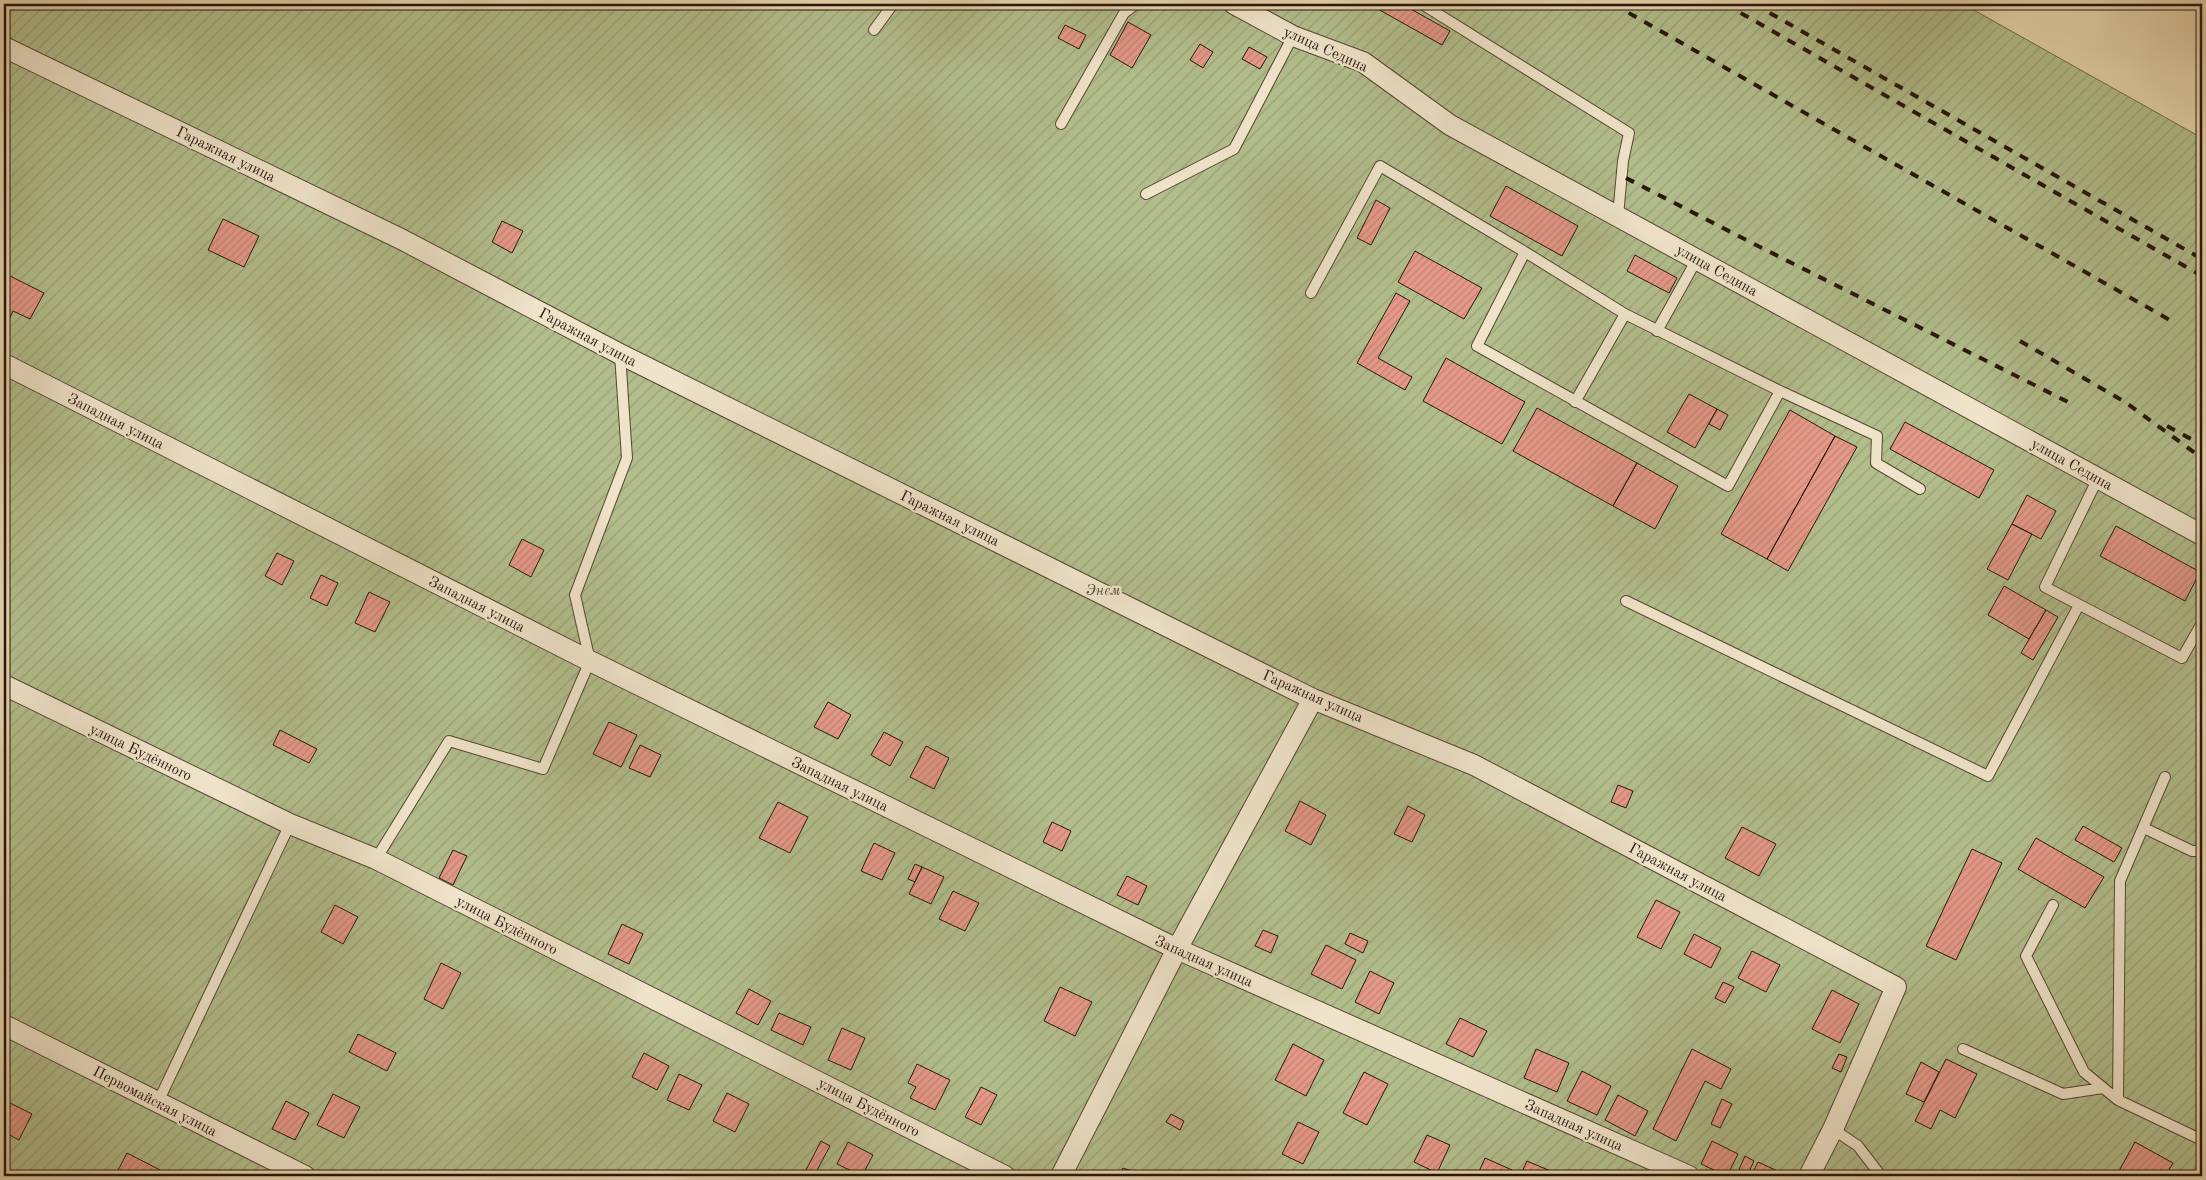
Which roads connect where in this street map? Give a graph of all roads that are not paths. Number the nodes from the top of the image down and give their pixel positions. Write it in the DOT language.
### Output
graph roads {
  1 [pos="893,4"];
  2 [pos="1136,4"];
  3 [pos="1234,4"];
  4 [pos="1422,4"];
  5 [pos="874,30"];
  6 [pos="1293,36"];
  7 [pos="4,47"];
  8 [pos="1061,124"];
  9 [pos="1146,194"];
  10 [pos="1618,216"];
  11 [pos="1525,252"];
  12 [pos="1696,260"];
  13 [pos="1312,293"];
  14 [pos="1625,314"];
  15 [pos="1657,331"];
  16 [pos="620,354"];
  17 [pos="4,364"];
  18 [pos="1780,391"];
  19 [pos="1575,402"];
  20 [pos="2098,478"];
  21 [pos="1920,489"];
  22 [pos="2202,535"];
  23 [pos="1626,601"];
  24 [pos="2079,605"];
  25 [pos="2202,623"];
  26 [pos="590,661"];
  27 [pos="4,685"];
  28 [pos="1313,699"];
  29 [pos="2166,777"];
  30 [pos="290,824"];
  31 [pos="2144,828"];
  32 [pos="2202,852"];
  33 [pos="376,859"];
  34 [pos="2053,905"];
  35 [pos="1177,949"];
  36 [pos="4,1025"];
  37 [pos="1963,1049"];
  38 [pos="2103,1088"];
  39 [pos="2118,1100"];
  40 [pos="158,1102"];
  41 [pos="1833,1129"];
  42 [pos="2202,1140"];
  43 [pos="305,1176"];
  44 [pos="1005,1176"];
  45 [pos="1061,1176"];
  46 [pos="1689,1176"];
  47 [pos="1809,1176"];
  48 [pos="1881,1176"];
  1 -- 5 [label="lane"];
  2 -- 8 [label="lane"];
  3 -- 6 [label="street, улица Седина"];
  4 -- 10 [label="lane"];
  6 -- 9 [label="lane"];
  6 -- 10 [label="street, улица Седина"];
  7 -- 16 [label="street, Гаражная улица"];
  10 -- 12 [label="street, улица Седина"];
  11 -- 13 [label="lane"];
  11 -- 14 [label="lane"];
  11 -- 19 [label="lane"];
  12 -- 15 [label="lane"];
  12 -- 20 [label="street, улица Седина"];
  14 -- 15 [label="lane"];
  14 -- 19 [label="lane"];
  15 -- 18 [label="lane"];
  16 -- 26 [label="lane"];
  16 -- 28 [label="street, Гаражная улица"];
  17 -- 26 [label="street, Западная улица"];
  18 -- 19 [label="lane"];
  18 -- 21 [label="lane"];
  20 -- 22 [label="street, улица Седина"];
  20 -- 24 [label="lane"];
  23 -- 24 [label="lane"];
  24 -- 25 [label="lane"];
  26 -- 33 [label="lane"];
  26 -- 35 [label="street, Западная улица"];
  27 -- 30 [label="street, улица Будённого"];
  28 -- 35 [label="street"];
  28 -- 41 [label="street, Гаражная улица"];
  29 -- 31 [label="lane"];
  30 -- 33 [label="street, улица Будённого"];
  30 -- 40 [label="lane"];
  31 -- 32 [label="lane"];
  31 -- 39 [label="lane"];
  33 -- 44 [label="street, улица Будённого"];
  34 -- 38 [label="lane"];
  35 -- 45 [label="street"];
  35 -- 46 [label="street, Западная улица"];
  36 -- 40 [label="street, Первомайская улица"];
  37 -- 38 [label="lane"];
  38 -- 39 [label="lane"];
  39 -- 42 [label="lane"];
  40 -- 43 [label="street, Первомайская улица"];
  41 -- 47 [label="street"];
  41 -- 48 [label="lane"];
}
